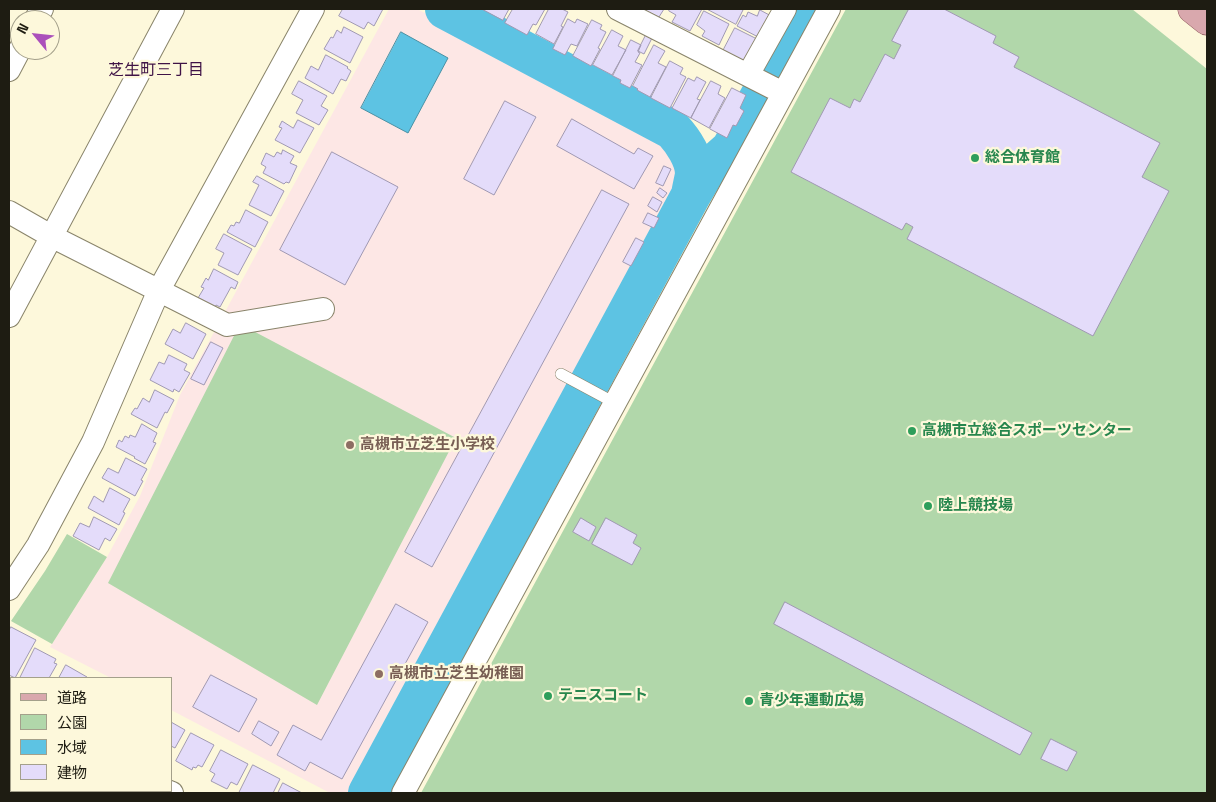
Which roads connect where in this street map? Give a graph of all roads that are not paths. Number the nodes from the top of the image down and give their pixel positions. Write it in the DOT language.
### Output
graph roads {
  1 [pos="173,9"];
  2 [pos="313,9"];
  3 [pos="618,9"];
  4 [pos="785,9"];
  5 [pos="829,9"];
  6 [pos="1192,9"];
  7 [pos="1207,21"];
  8 [pos="765,84"];
  9 [pos="9,212"];
  10 [pos="51,236"];
  11 [pos="159,290"];
  12 [pos="324,309"];
  13 [pos="9,316"];
  14 [pos="561,374"];
  15 [pos="608,399"];
  16 [pos="9,589"];
  17 [pos="403,793"];
  1 -- 10 [label="street"];
  2 -- 11 [label="street"];
  3 -- 8 [label="street"];
  4 -- 8 [label="street"];
  5 -- 8 [label="street"];
  6 -- 7 [label="main road"];
  8 -- 15 [label="street"];
  9 -- 10 [label="street"];
  10 -- 11 [label="street"];
  10 -- 13 [label="street"];
  11 -- 12 [label="street"];
  11 -- 16 [label="street"];
  14 -- 15 [label="lane"];
  15 -- 17 [label="street"];
}
